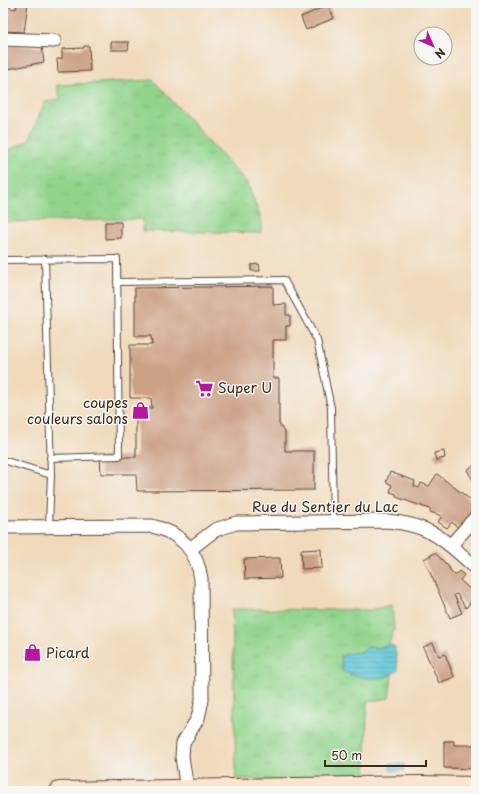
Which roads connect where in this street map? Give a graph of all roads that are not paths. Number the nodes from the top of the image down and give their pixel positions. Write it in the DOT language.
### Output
graph roads {
  1 [pos="3,39"];
  2 [pos="54,41"];
  3 [pos="45,259"];
  4 [pos="3,260"];
  5 [pos="118,282"];
  6 [pos="50,458"];
  7 [pos="3,460"];
  8 [pos="51,475"];
  9 [pos="476,517"];
  10 [pos="333,521"];
  11 [pos="49,526"];
  12 [pos="3,527"];
  13 [pos="451,545"];
  14 [pos="190,549"];
  15 [pos="476,568"];
  16 [pos="476,786"];
  17 [pos="187,789"];
  18 [pos="59,791"];
  1 -- 2 [label="street"];
  3 -- 4 [label="lane"];
  3 -- 5 [label="lane"];
  3 -- 6 [label="lane"];
  5 -- 6 [label="lane"];
  5 -- 10 [label="lane"];
  6 -- 8 [label="lane"];
  7 -- 8 [label="lane"];
  8 -- 11 [label="lane"];
  9 -- 13 [label="street"];
  10 -- 13 [label="street, Rue du Sentier du Lac"];
  10 -- 14 [label="street, Rue du Sentier du Lac"];
  11 -- 12 [label="street"];
  11 -- 14 [label="street"];
  13 -- 15 [label="street, Rue du Sentier du Lac"];
  14 -- 17 [label="street"];
  16 -- 17 [label="street"];
  17 -- 18 [label="street"];
}
